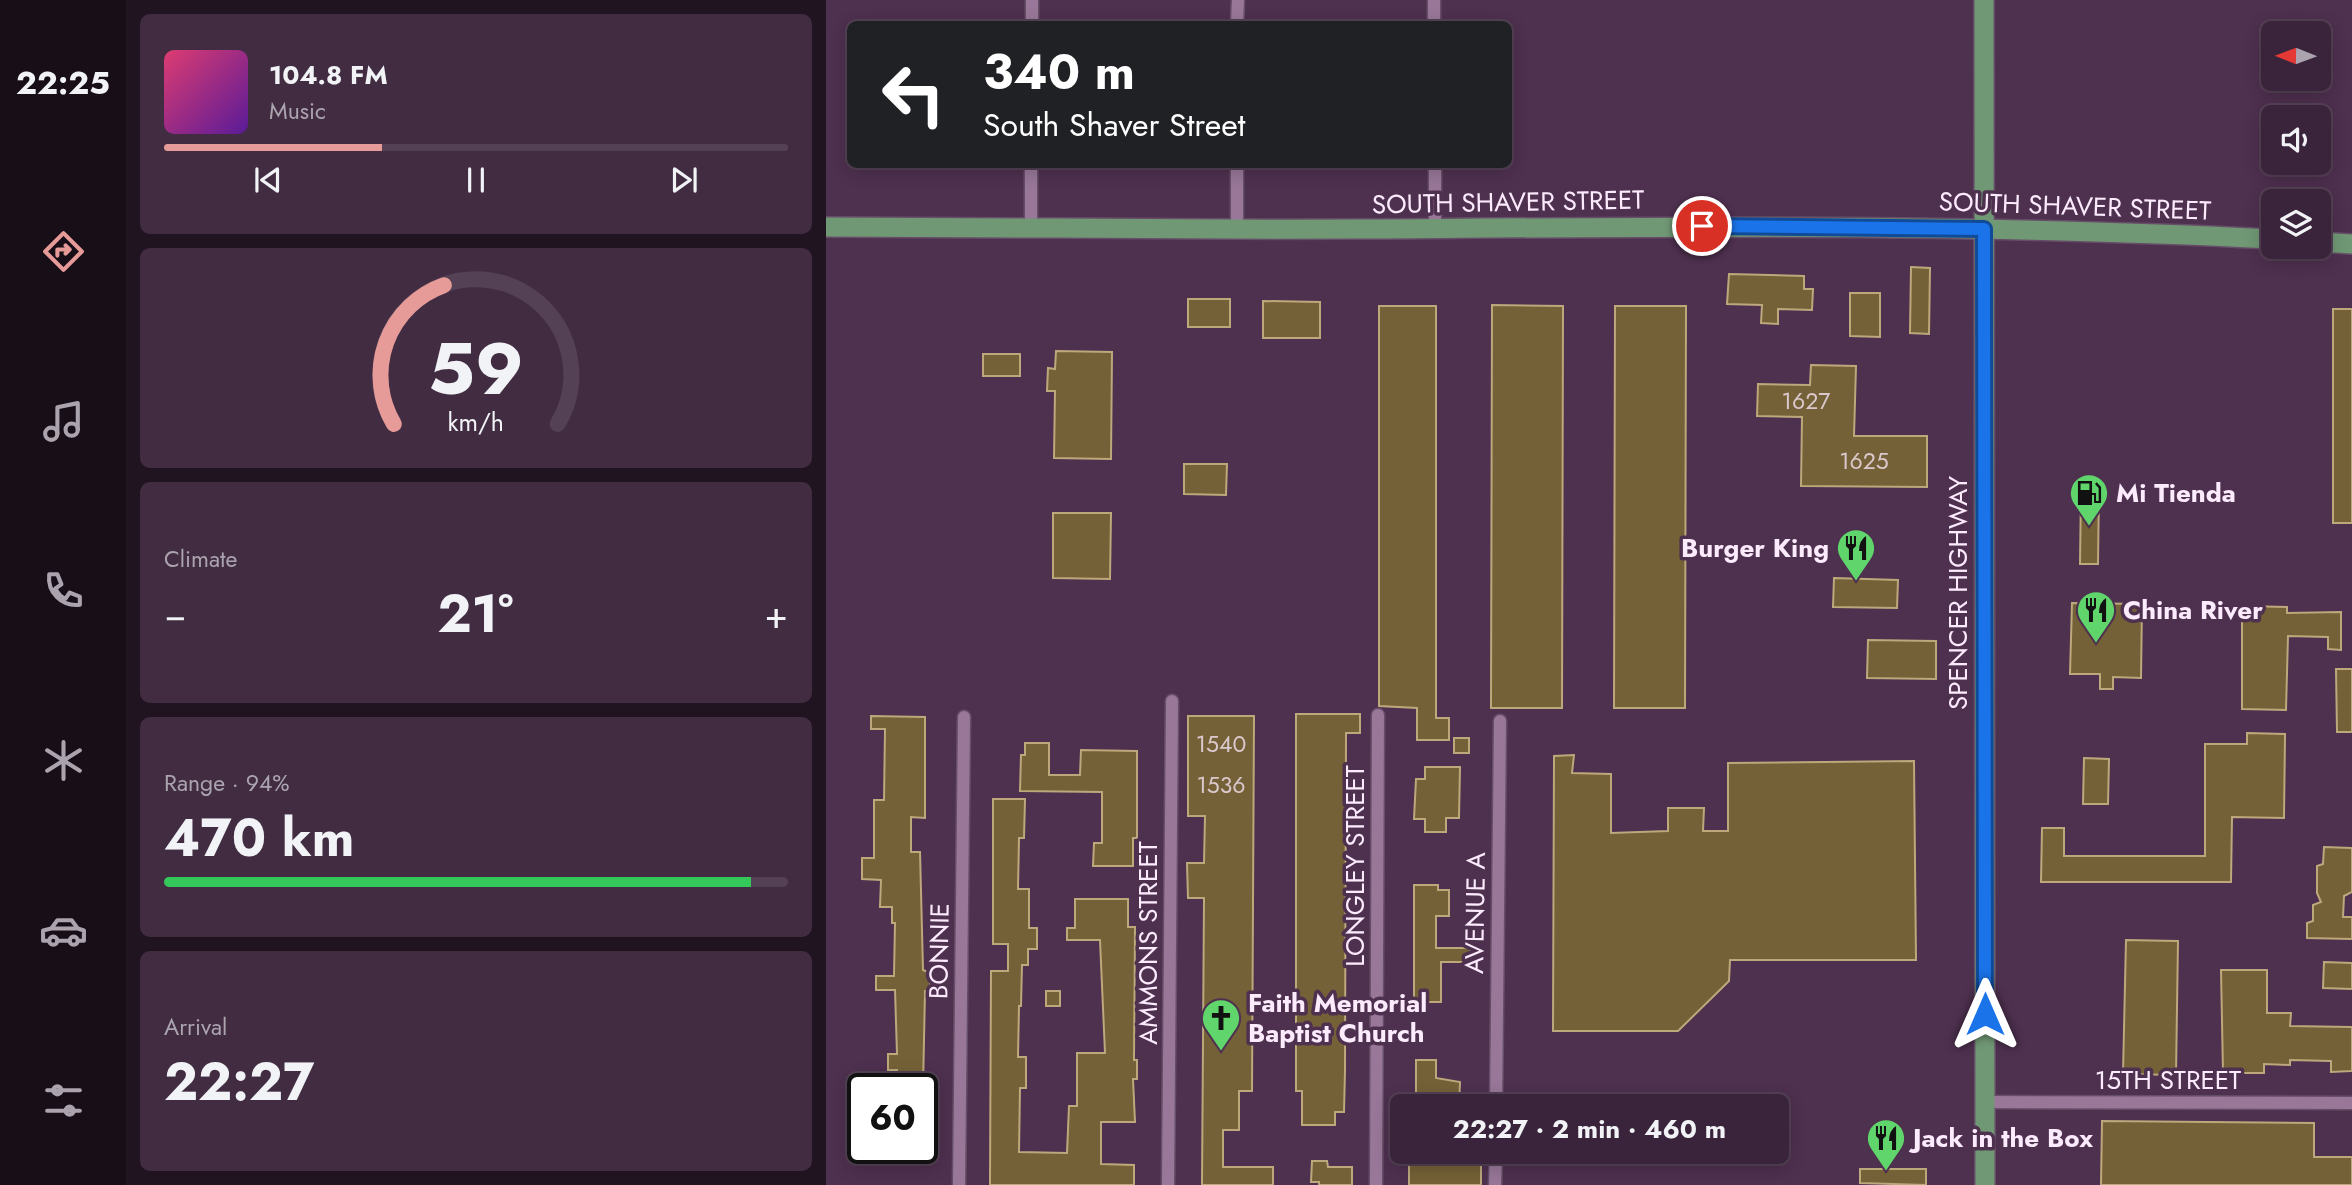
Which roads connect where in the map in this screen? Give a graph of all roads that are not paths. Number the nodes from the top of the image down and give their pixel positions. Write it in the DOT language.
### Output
graph roads {
  1 [pos="1032,0"];
  2 [pos="1238,0"];
  3 [pos="1434,0"];
  4 [pos="1984,0"];
  5 [pos="1032,21"];
  6 [pos="1237,21"];
  7 [pos="1434,21"];
  8 [pos="1031,168"];
  9 [pos="1237,168"];
  10 [pos="1435,168"];
  11 [pos="826,227"];
  12 [pos="1031,227"];
  13 [pos="1435,229"];
  14 [pos="1984,229"];
  15 [pos="1237,230"];
  16 [pos="2261,238"];
  17 [pos="2331,243"];
  18 [pos="2352,244"];
  19 [pos="1172,701"];
  20 [pos="1378,715"];
  21 [pos="964,717"];
  22 [pos="1500,720"];
  23 [pos="1496,1094"];
  24 [pos="1985,1102"];
  25 [pos="2352,1103"];
  26 [pos="1496,1164"];
  27 [pos="960,1185"];
  28 [pos="1168,1185"];
  29 [pos="1376,1185"];
  30 [pos="1495,1185"];
  31 [pos="1985,1185"];
  1 -- 5 [label="street"];
  2 -- 6 [label="street"];
  3 -- 7 [label="street"];
  4 -- 14 [label="main road, SPENCER HIGHWAY"];
  8 -- 12 [label="street"];
  9 -- 15 [label="street"];
  10 -- 13 [label="street"];
  11 -- 12 [label="main road, SOUTH SHAVER STREET"];
  12 -- 15 [label="main road, SOUTH SHAVER STREET"];
  13 -- 14 [label="main road, SOUTH SHAVER STREET"];
  13 -- 15 [label="main road, SOUTH SHAVER STREET"];
  14 -- 16 [label="main road, SOUTH SHAVER STREET"];
  14 -- 24 [label="main road, SPENCER HIGHWAY"];
  17 -- 18 [label="main road"];
  19 -- 28 [label="street, AMMONS STREET"];
  20 -- 29 [label="street, LONGLEY STREET"];
  21 -- 27 [label="street, BONNIE"];
  22 -- 23 [label="street, AVENUE A"];
  24 -- 25 [label="street, 15TH STREET"];
  24 -- 31 [label="main road, SPENCER HIGHWAY"];
  26 -- 30 [label="street"];
}
